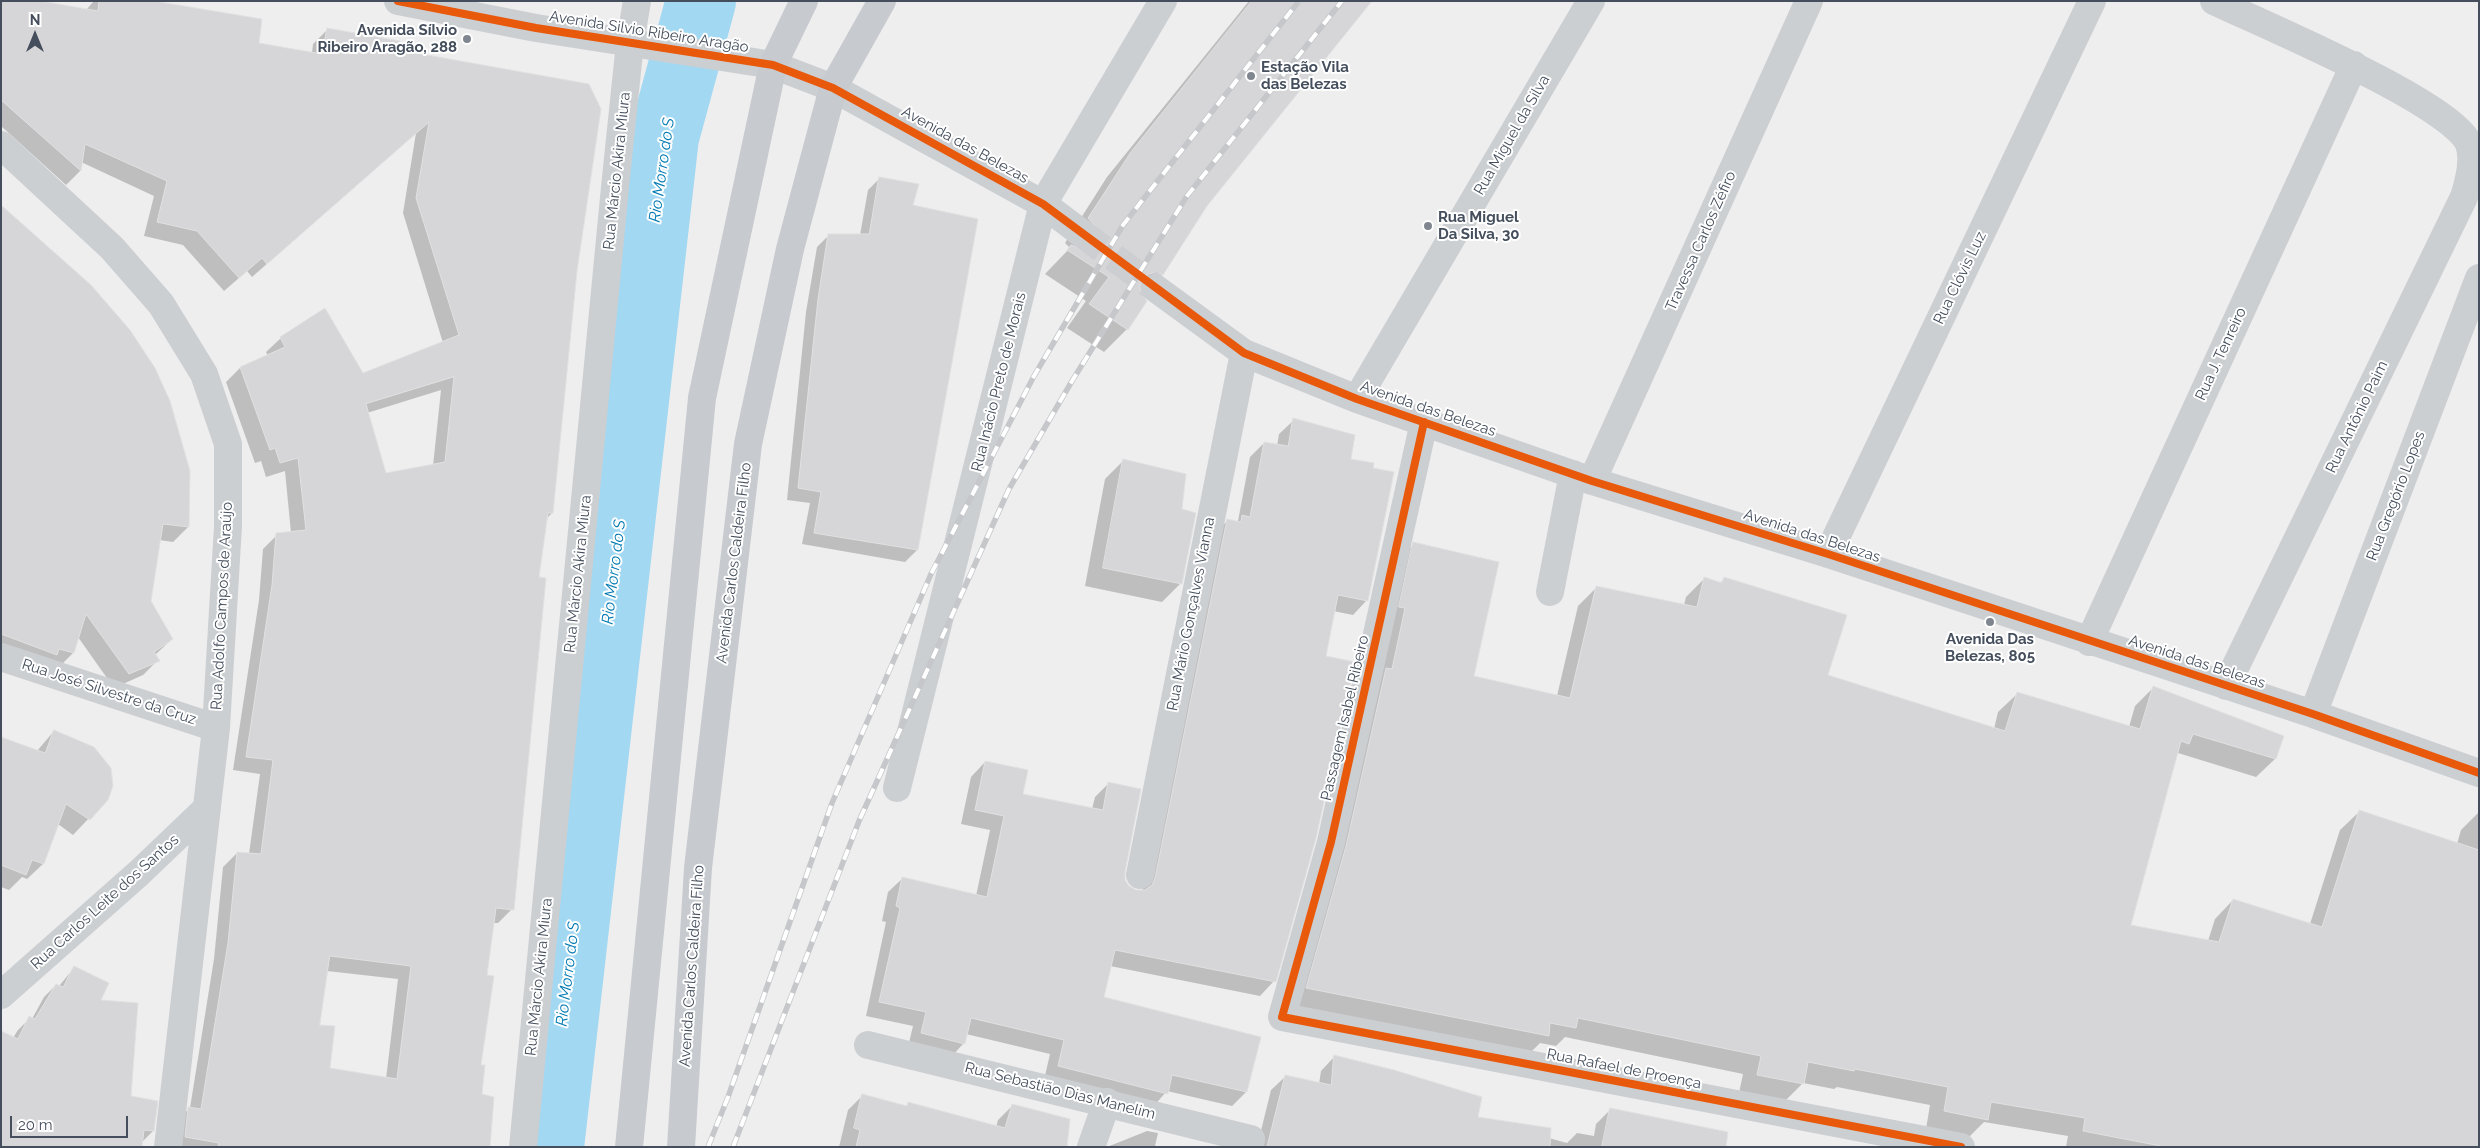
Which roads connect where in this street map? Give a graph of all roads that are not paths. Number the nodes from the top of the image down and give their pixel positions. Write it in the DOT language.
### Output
graph roads {
  1 [pos="398,1"];
  2 [pos="637,1"];
  3 [pos="804,1"];
  4 [pos="882,1"];
  5 [pos="1164,1"];
  6 [pos="1591,1"];
  7 [pos="1809,1"];
  8 [pos="2092,1"];
  9 [pos="2214,1"];
  10 [pos="630,43"];
  11 [pos="773,65"];
  12 [pos="2354,65"];
  13 [pos="833,88"];
  14 [pos="1,145"];
  15 [pos="1043,204"];
  16 [pos="1080,232"];
  17 [pos="2479,278"];
  18 [pos="1155,288"];
  19 [pos="1244,353"];
  20 [pos="1357,399"];
  21 [pos="1424,422"];
  22 [pos="1583,478"];
  23 [pos="1828,554"];
  24 [pos="1550,592"];
  25 [pos="2089,642"];
  26 [pos="1,657"];
  27 [pos="2226,686"];
  28 [pos="2313,714"];
  29 [pos="216,728"];
  30 [pos="2479,773"];
  31 [pos="897,788"];
  32 [pos="207,808"];
  33 [pos="1140,875"];
  34 [pos="1,995"];
  35 [pos="1282,1018"];
  36 [pos="868,1045"];
  37 [pos="1107,1102"];
  38 [pos="1250,1143"];
  39 [pos="168,1147"];
  40 [pos="523,1147"];
  41 [pos="629,1147"];
  42 [pos="681,1147"];
  43 [pos="1091,1147"];
  44 [pos="1961,1147"];
  1 -- 10 [label="street, Avenida Silvio Ribeiro Aragão"];
  2 -- 10 [label="street, Rua Márcio Akira Miura"];
  3 -- 11 [label="main road"];
  4 -- 13 [label="main road, Avenida Carlos Caldeira Filho"];
  5 -- 15 [label="street, Rua Inácio Preto de Morais"];
  6 -- 20 [label="street, Rua Miguel da Silva"];
  7 -- 22 [label="street, Travessa Carlos Zéfiro"];
  8 -- 23 [label="street, Rua Clóvis Luz"];
  9 -- 12 [label="street"];
  10 -- 11 [label="street, Avenida Silvio Ribeiro Aragão"];
  10 -- 40 [label="street, Rua Márcio Akira Miura"];
  11 -- 13 [label="street, Avenida Silvio Ribeiro Aragão"];
  11 -- 41 [label="main road"];
  12 -- 25 [label="street, Rua J. Tenreiro"];
  12 -- 27 [label="street, Rua Antônio Paim"];
  13 -- 15 [label="street, Avenida das Belezas"];
  13 -- 42 [label="main road, Avenida Carlos Caldeira Filho"];
  14 -- 29 [label="street, Rua Adolfo Campos de Araújo"];
  15 -- 16 [label="street, Avenida das Belezas"];
  15 -- 31 [label="street, Rua Inácio Preto de Morais"];
  17 -- 28 [label="street, Rua Gregório Lopes"];
  18 -- 19 [label="street, Avenida das Belezas"];
  19 -- 20 [label="street, Avenida das Belezas"];
  19 -- 33 [label="street, Rua Mário Gonçalves Vianna"];
  20 -- 21 [label="street, Avenida das Belezas"];
  21 -- 22 [label="street, Avenida das Belezas"];
  21 -- 35 [label="street, Passagem Isabel Ribeiro"];
  22 -- 23 [label="street, Avenida das Belezas"];
  22 -- 24 [label="street, Travessa Carlos Zéfiro"];
  23 -- 25 [label="street, Avenida das Belezas"];
  25 -- 27 [label="street, Avenida das Belezas"];
  26 -- 29 [label="street, Rua José Silvestre da Cruz"];
  27 -- 28 [label="street, Avenida das Belezas"];
  28 -- 30 [label="street, Avenida das Belezas"];
  29 -- 32 [label="street, Rua Adolfo Campos de Araújo"];
  32 -- 34 [label="street, Rua Carlos Leite dos Santos"];
  32 -- 39 [label="street, Rua Adolfo Campos de Araújo"];
  35 -- 44 [label="street, Rua Rafael de Proença"];
  36 -- 37 [label="street, Rua Sebastião Dias Manelim"];
  37 -- 38 [label="street, Rua Sebastião Dias Manelim"];
  37 -- 43 [label="street"];
}
